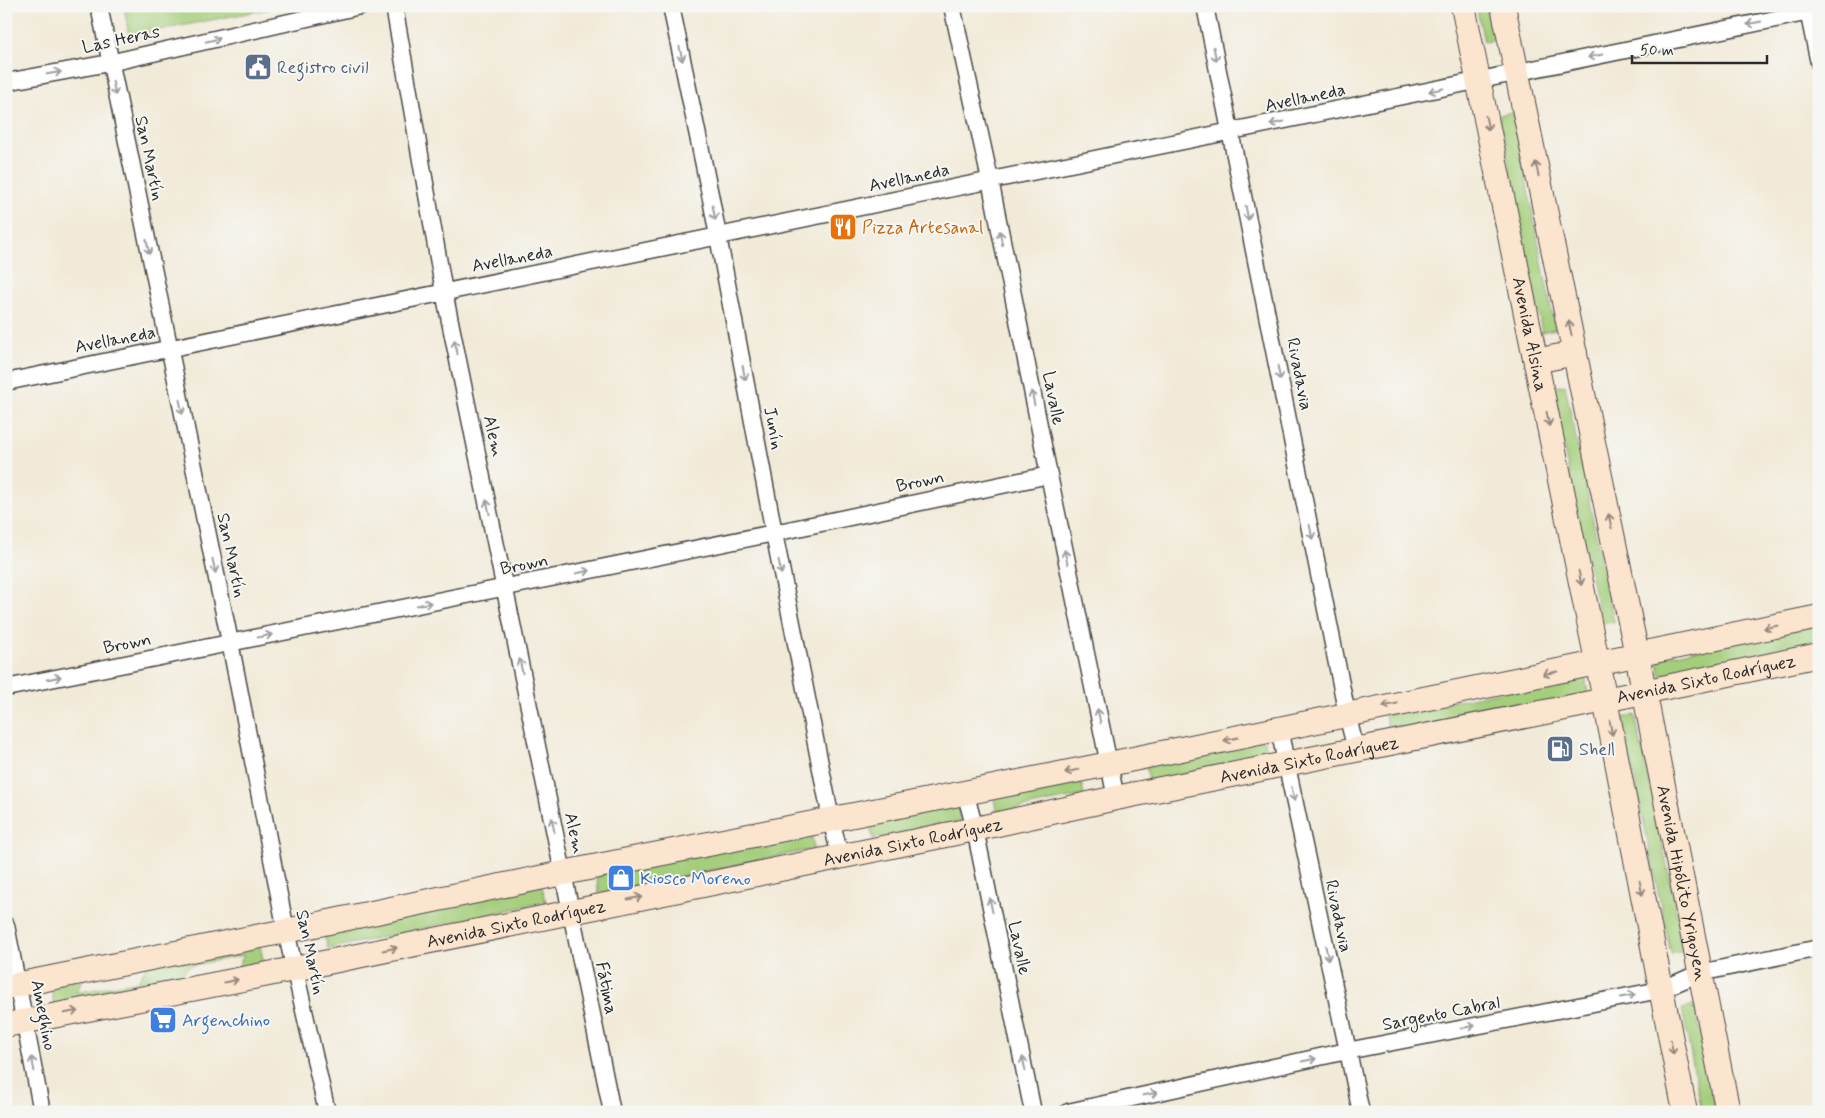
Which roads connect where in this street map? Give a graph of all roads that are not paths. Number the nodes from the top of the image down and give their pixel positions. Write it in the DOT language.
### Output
graph roads {
  1 [pos="99,6"];
  2 [pos="360,6"];
  3 [pos="394,6"];
  4 [pos="671,6"];
  5 [pos="952,6"];
  6 [pos="1205,6"];
  7 [pos="1463,6"];
  8 [pos="1503,6"];
  9 [pos="1811,9"];
  10 [pos="109,63"];
  11 [pos="1819,63"];
  12 [pos="1517,73"];
  13 [pos="1479,81"];
  14 [pos="6,82"];
  15 [pos="1231,133"];
  16 [pos="990,180"];
  17 [pos="718,238"];
  18 [pos="444,292"];
  19 [pos="169,349"];
  20 [pos="1575,353"];
  21 [pos="1536,361"];
  22 [pos="6,382"];
  23 [pos="1049,475"];
  24 [pos="774,533"];
  25 [pos="505,588"];
  26 [pos="1819,618"];
  27 [pos="230,642"];
  28 [pos="1637,655"];
  29 [pos="1819,655"];
  30 [pos="1597,663"];
  31 [pos="6,688"];
  32 [pos="1644,691"];
  33 [pos="1605,700"];
  34 [pos="1347,714"];
  35 [pos="1279,729"];
  36 [pos="1356,750"];
  37 [pos="1110,764"];
  38 [pos="1287,764"];
  39 [pos="965,792"];
  40 [pos="1116,798"];
  41 [pos="831,820"];
  42 [pos="975,829"];
  43 [pos="840,856"];
  44 [pos="563,873"];
  45 [pos="571,911"];
  46 [pos="6,926"];
  47 [pos="286,931"];
  48 [pos="1819,948"];
  49 [pos="294,969"];
  50 [pos="1700,973"];
  51 [pos="12,986"];
  52 [pos="1660,990"];
  53 [pos="15,1023"];
  54 [pos="1347,1052"];
  55 [pos="42,1112"];
  56 [pos="327,1112"];
  57 [pos="612,1112"];
  58 [pos="1034,1112"];
  59 [pos="1068,1112"];
  60 [pos="1361,1112"];
  61 [pos="1685,1112"];
  62 [pos="1728,1112"];
  1 -- 10 [label="street, San Martín"];
  10 -- 2 [label="street, Las Heras, one-way"];
  3 -- 18 [label="street, Alem"];
  4 -- 17 [label="street, Junín, one-way"];
  5 -- 16 [label="street, Lavalle"];
  6 -- 15 [label="street, Rivadavia, one-way"];
  7 -- 13 [label="main road, Avenida Alsina"];
  8 -- 12 [label="main road"];
  9 -- 11 [label="street"];
  9 -- 12 [label="street, Avellaneda, one-way"];
  14 -- 10 [label="street, Las Heras, one-way"];
  10 -- 19 [label="street, San Martín, one-way"];
  12 -- 13 [label="street, Avellaneda"];
  20 -- 12 [label="main road, one-way"];
  13 -- 15 [label="street, Avellaneda, one-way"];
  13 -- 21 [label="main road, Avenida Alsina, one-way"];
  15 -- 16 [label="street, Avellaneda"];
  15 -- 34 [label="street, Rivadavia, one-way"];
  16 -- 17 [label="street, Avellaneda"];
  23 -- 16 [label="street, Lavalle, one-way"];
  17 -- 18 [label="street, Avellaneda"];
  17 -- 24 [label="street, Junín, one-way"];
  18 -- 19 [label="street, Avellaneda"];
  25 -- 18 [label="street, Alem, one-way"];
  19 -- 22 [label="street, Avellaneda"];
  19 -- 27 [label="street, San Martín, one-way"];
  20 -- 21 [label="main road"];
  28 -- 20 [label="main road, one-way"];
  21 -- 30 [label="main road, Avenida Alsina, one-way"];
  23 -- 24 [label="street, Brown"];
  37 -- 23 [label="street, Lavalle, one-way"];
  25 -- 24 [label="street, Brown, one-way"];
  24 -- 41 [label="street, Junín, one-way"];
  27 -- 25 [label="street, Brown, one-way"];
  44 -- 25 [label="street, Alem, one-way"];
  26 -- 28 [label="main road, Avenida Sixto Rodríguez, one-way"];
  31 -- 27 [label="street, Brown, one-way"];
  27 -- 47 [label="street, San Martín"];
  28 -- 30 [label="main road, Avenida Sixto Rodríguez"];
  28 -- 32 [label="main road, Avenida Hipólito Yrigoyen"];
  29 -- 32 [label="main road, Avenida Sixto Rodríguez"];
  30 -- 33 [label="main road"];
  30 -- 34 [label="main road, Avenida Sixto Rodríguez, one-way"];
  32 -- 33 [label="main road, Avenida Sixto Rodríguez"];
  32 -- 50 [label="main road, Avenida Hipólito Yrigoyen"];
  33 -- 36 [label="main road, Avenida Sixto Rodríguez"];
  33 -- 52 [label="main road, one-way"];
  34 -- 35 [label="main road, Avenida Sixto Rodríguez"];
  34 -- 36 [label="street, Rivadavia"];
  35 -- 37 [label="main road, Avenida Sixto Rodríguez, one-way"];
  35 -- 38 [label="street, Rivadavia"];
  36 -- 38 [label="main road, Avenida Sixto Rodríguez"];
  37 -- 39 [label="main road, Avenida Sixto Rodríguez, one-way"];
  37 -- 40 [label="street, Lavalle"];
  38 -- 40 [label="main road, Avenida Sixto Rodríguez"];
  38 -- 54 [label="street, Rivadavia, one-way"];
  39 -- 41 [label="main road, Avenida Sixto Rodríguez"];
  39 -- 42 [label="street, Lavalle"];
  40 -- 42 [label="main road, Avenida Sixto Rodríguez"];
  41 -- 43 [label="street, Junín"];
  41 -- 44 [label="main road, Avenida Sixto Rodríguez"];
  42 -- 43 [label="main road, Avenida Sixto Rodríguez"];
  58 -- 42 [label="street, Lavalle, one-way"];
  45 -- 43 [label="main road, Avenida Sixto Rodríguez, one-way"];
  44 -- 45 [label="street, Fátima"];
  44 -- 47 [label="main road, Avenida Sixto Rodríguez"];
  49 -- 45 [label="main road, Avenida Sixto Rodríguez, one-way"];
  45 -- 57 [label="street, Fátima"];
  46 -- 51 [label="street, Ameghino"];
  47 -- 49 [label="street, San Martín"];
  47 -- 51 [label="main road, Avenida Sixto Rodríguez"];
  48 -- 50 [label="street, Sargento Cabral"];
  53 -- 49 [label="main road, Avenida Sixto Rodríguez, one-way"];
  49 -- 56 [label="street, San Martín"];
  50 -- 52 [label="street, Sargento Cabral"];
  50 -- 62 [label="main road, Avenida Hipólito Yrigoyen"];
  51 -- 53 [label="street, Ameghino"];
  54 -- 52 [label="street, Sargento Cabral, one-way"];
  52 -- 61 [label="main road, one-way"];
  55 -- 53 [label="street, Ameghino, one-way"];
  59 -- 54 [label="street, Sargento Cabral, one-way"];
  54 -- 60 [label="street, Rivadavia"];
}
